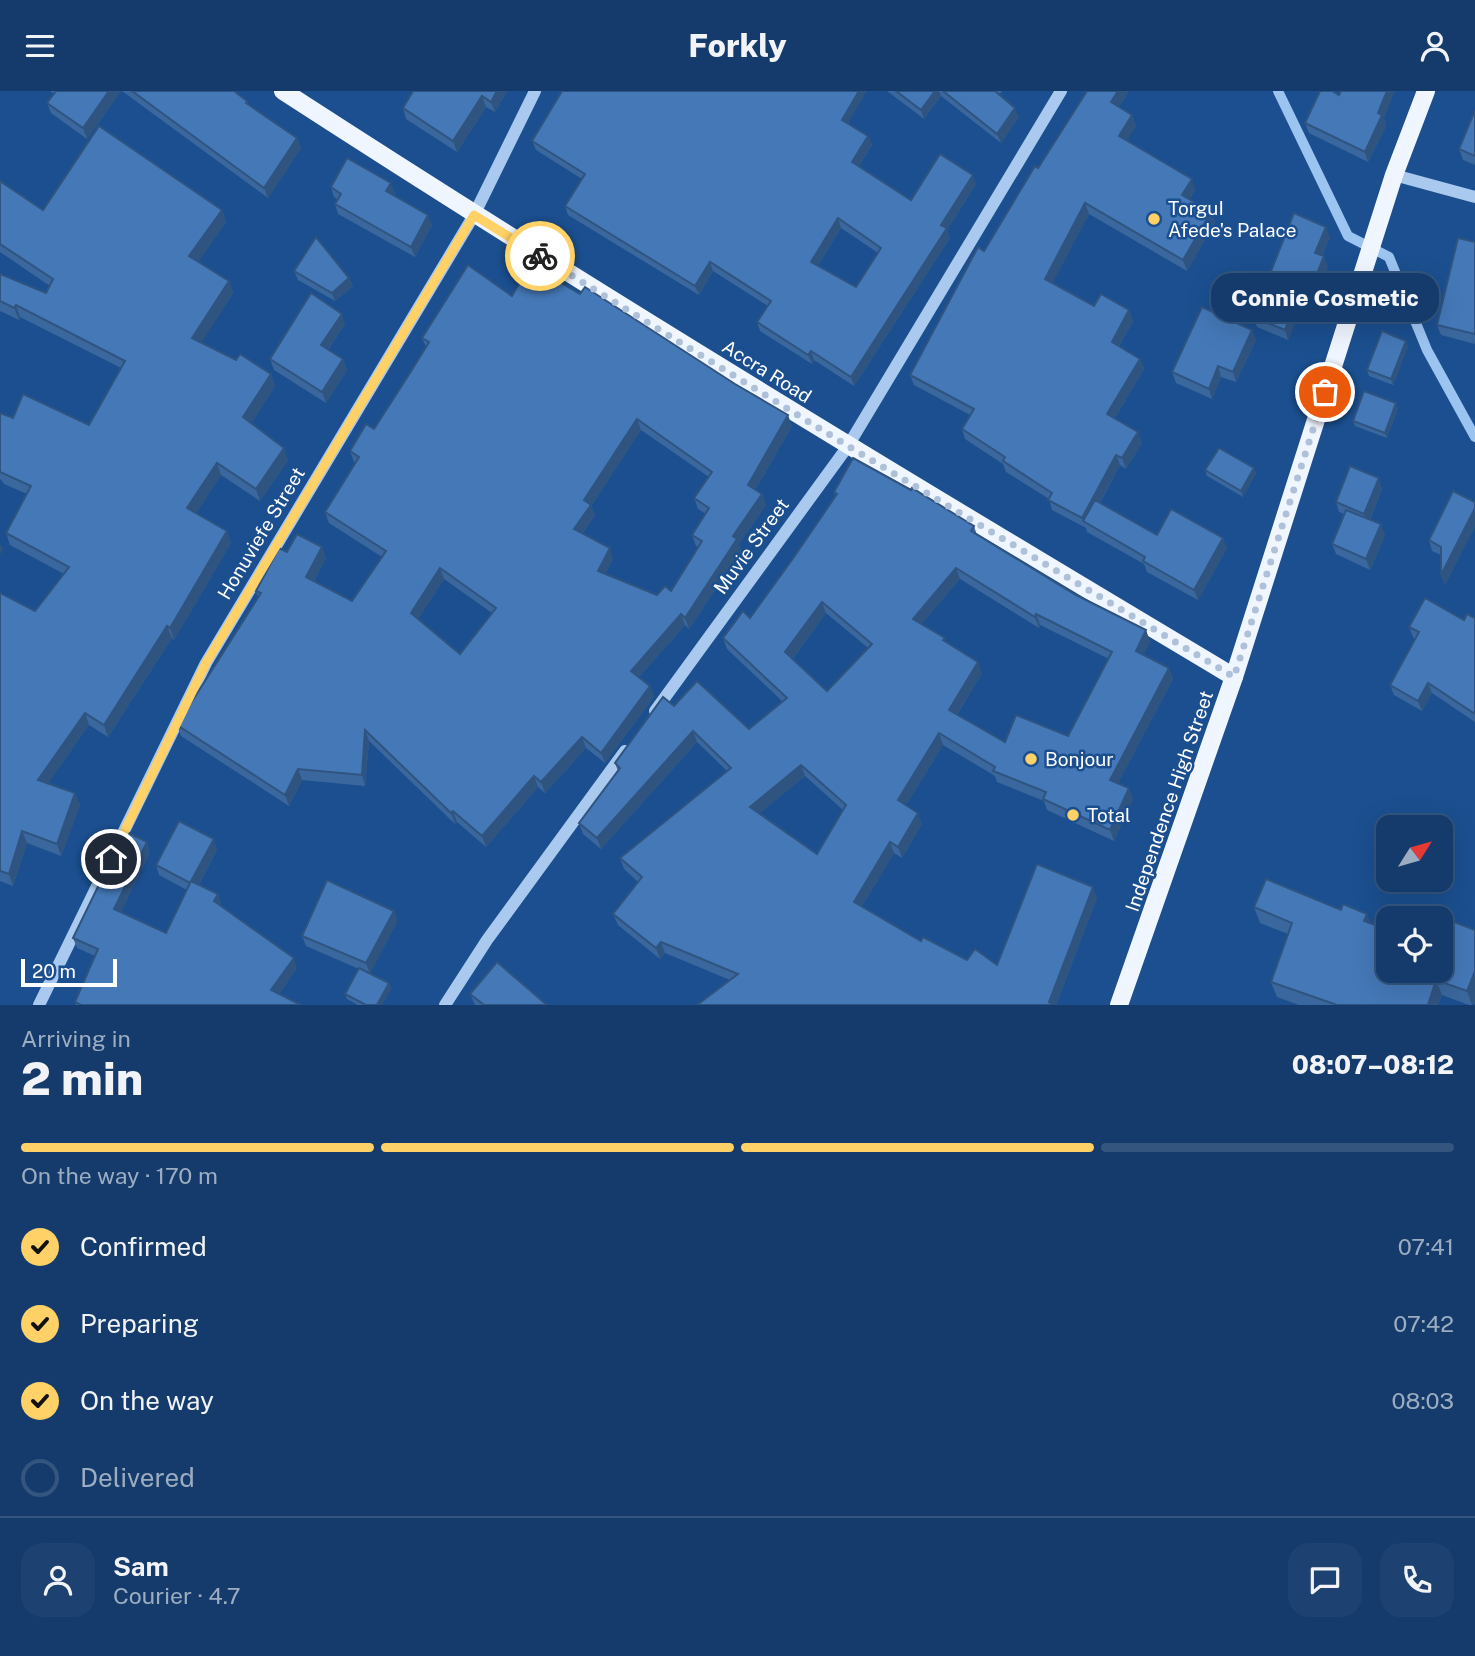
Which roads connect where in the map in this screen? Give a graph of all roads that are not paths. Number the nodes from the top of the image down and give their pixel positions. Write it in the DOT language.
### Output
graph roads {
  1 [pos="283,91"];
  2 [pos="535,91"];
  3 [pos="1061,91"];
  4 [pos="1426,91"];
  5 [pos="1394,175"];
  6 [pos="1475,197"];
  7 [pos="474,215"];
  8 [pos="848,446"];
  9 [pos="1234,677"];
  10 [pos="643,727"];
  11 [pos="635,738"];
  12 [pos="39,1005"];
  13 [pos="445,1005"];
  14 [pos="1119,1005"];
  1 -- 7 [label="main road, Accra Road"];
  2 -- 7 [label="street, Honuviefe Street"];
  3 -- 8 [label="street, Muvie Street"];
  4 -- 5 [label="main road, Independence High Street"];
  5 -- 6 [label="street"];
  5 -- 9 [label="main road, Independence High Street"];
  7 -- 8 [label="main road, Accra Road"];
  7 -- 12 [label="street, Honuviefe Street"];
  8 -- 9 [label="main road, Accra Road"];
  8 -- 10 [label="street, Muvie Street"];
  9 -- 14 [label="main road, Independence High Street"];
  11 -- 13 [label="street"];
}
